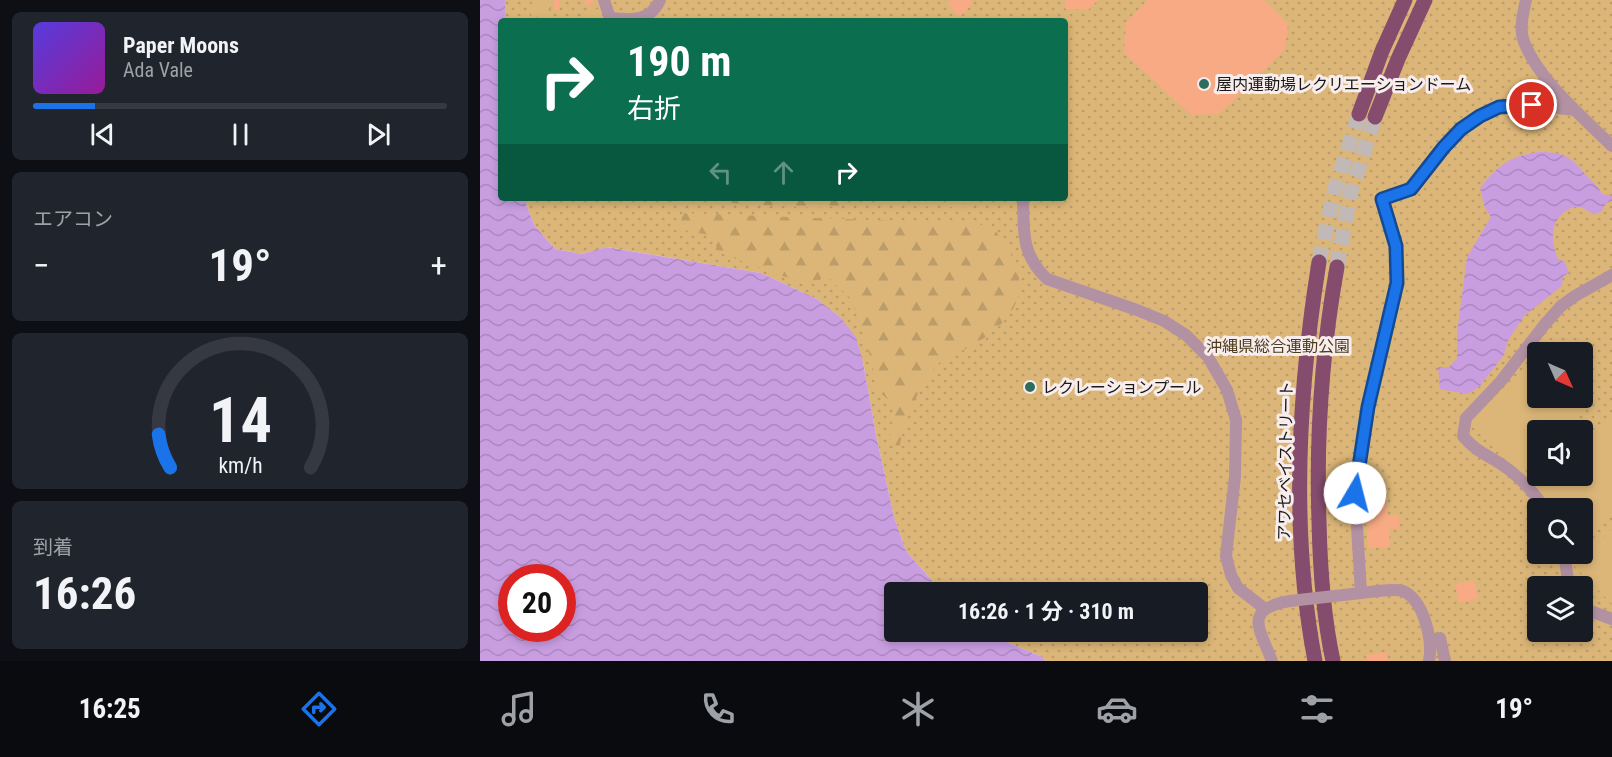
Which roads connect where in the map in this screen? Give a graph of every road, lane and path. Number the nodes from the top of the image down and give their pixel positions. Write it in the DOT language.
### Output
graph roads {
  1 [pos="604,0"];
  2 [pos="660,0"];
  3 [pos="1405,0"];
  4 [pos="1425,0"];
  5 [pos="1526,0"];
  6 [pos="610,18"];
  7 [pos="643,18"];
  8 [pos="1575,110"];
  9 [pos="1359,114"];
  10 [pos="1375,117"];
  11 [pos="1612,146"];
  12 [pos="1023,201"];
  13 [pos="1319,262"];
  14 [pos="1336,267"];
  15 [pos="1612,275"];
  16 [pos="1536,498"];
  17 [pos="1361,593"];
  18 [pos="1264,608"];
  19 [pos="1593,612"];
  20 [pos="1612,619"];
  21 [pos="1431,640"];
  22 [pos="1272,661"];
  23 [pos="1315,661"];
  24 [pos="1333,661"];
  25 [pos="1429,661"];
  26 [pos="1445,661"];
  1 -- 6 [label="lane"];
  2 -- 7 [label="lane"];
  3 -- 9 [label="main road"];
  4 -- 10 [label="main road"];
  5 -- 8 [label="lane"];
  8 -- 11 [label="lane"];
  8 -- 17 [label="lane"];
  12 -- 18 [label="lane"];
  13 -- 23 [label="main road, アワセベイストリート"];
  14 -- 24 [label="main road, アワセベイストリート"];
  15 -- 16 [label="lane"];
  17 -- 18 [label="lane, bridge"];
  17 -- 21 [label="lane"];
  18 -- 22 [label="lane"];
  19 -- 20 [label="lane"];
  21 -- 25 [label="lane"];
  21 -- 26 [label="lane"];
}
